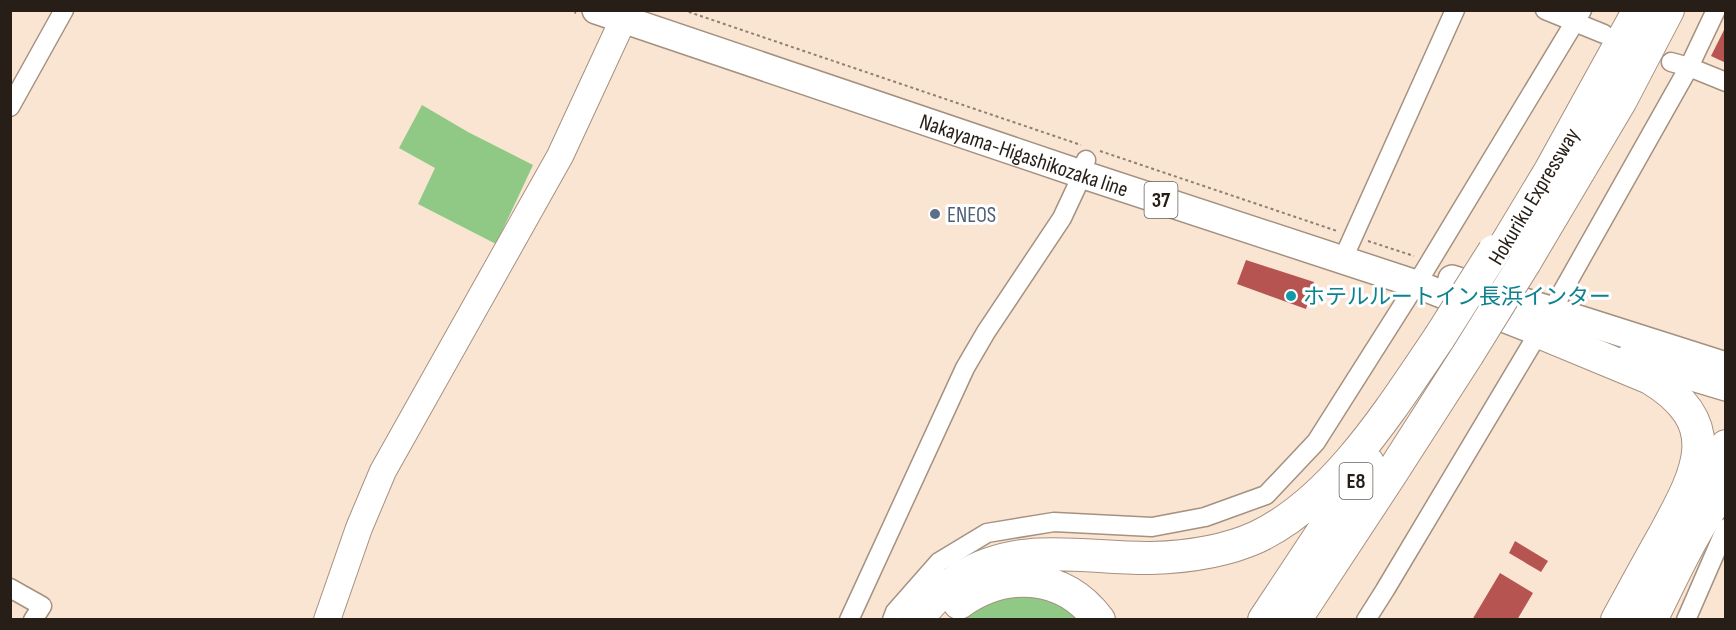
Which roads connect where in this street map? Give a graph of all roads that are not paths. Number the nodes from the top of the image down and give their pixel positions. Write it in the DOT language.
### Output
graph roads {
  1 [pos="64,10"];
  2 [pos="597,10"];
  3 [pos="649,10"];
  4 [pos="1455,10"];
  5 [pos="1545,10"];
  6 [pos="1639,10"];
  7 [pos="1668,10"];
  8 [pos="1716,10"];
  9 [pos="624,15"];
  10 [pos="1579,16"];
  11 [pos="1604,34"];
  12 [pos="1671,62"];
  13 [pos="1689,67"];
  14 [pos="1725,82"];
  15 [pos="10,107"];
  16 [pos="1087,158"];
  17 [pos="1348,248"];
  18 [pos="1506,256"];
  19 [pos="1424,272"];
  20 [pos="1545,321"];
  21 [pos="1456,347"];
  22 [pos="1725,366"];
  23 [pos="1725,387"];
  24 [pos="1725,446"];
  25 [pos="1723,500"];
  26 [pos="10,588"];
  27 [pos="33,620"];
  28 [pos="327,620"];
  29 [pos="849,620"];
  30 [pos="892,620"];
  31 [pos="918,620"];
  32 [pos="942,620"];
  33 [pos="1099,620"];
  34 [pos="1264,620"];
  35 [pos="1294,620"];
  36 [pos="1319,620"];
  37 [pos="1366,620"];
  38 [pos="1618,620"];
  39 [pos="1651,620"];
  40 [pos="1686,620"];
  1 -- 15 [label="street"];
  2 -- 9 [label="main road, Nakayama-Higashikozaka line / 37"];
  3 -- 16 [label="main road, Nakayama-Higashikozaka line / 37"];
  4 -- 17 [label="street"];
  5 -- 10 [label="street"];
  6 -- 18 [label="highway"];
  7 -- 18 [label="highway, Hokuriku Expressway / E8"];
  8 -- 13 [label="street"];
  9 -- 16 [label="main road, Nakayama-Higashikozaka line / 37"];
  9 -- 28 [label="street"];
  10 -- 11 [label="street"];
  10 -- 19 [label="street"];
  12 -- 13 [label="street"];
  13 -- 14 [label="street"];
  13 -- 20 [label="street"];
  16 -- 17 [label="main road, Nakayama-Higashikozaka line / 37"];
  16 -- 29 [label="street"];
  17 -- 19 [label="main road, Nakayama-Higashikozaka line / 37"];
  18 -- 21 [label="highway, bridge"];
  18 -- 21 [label="highway, Hokuriku Expressway / E8, bridge"];
  19 -- 20 [label="main road, Nakayama-Higashikozaka line / 37"];
  19 -- 30 [label="street"];
  20 -- 22 [label="main road, Nakayama-Higashikozaka line / 37"];
  20 -- 23 [label="main road, Nakayama-Higashikozaka line / 37"];
  20 -- 37 [label="street"];
  20 -- 38 [label="highway"];
  21 -- 31 [label="highway"];
  21 -- 34 [label="highway, Hokuriku Expressway / E8"];
  21 -- 35 [label="highway, Hokuriku Expressway / E8"];
  21 -- 36 [label="highway"];
  24 -- 38 [label="highway"];
  25 -- 39 [label="highway"];
  25 -- 40 [label="street"];
  26 -- 27 [label="street"];
  32 -- 33 [label="highway"];
}
